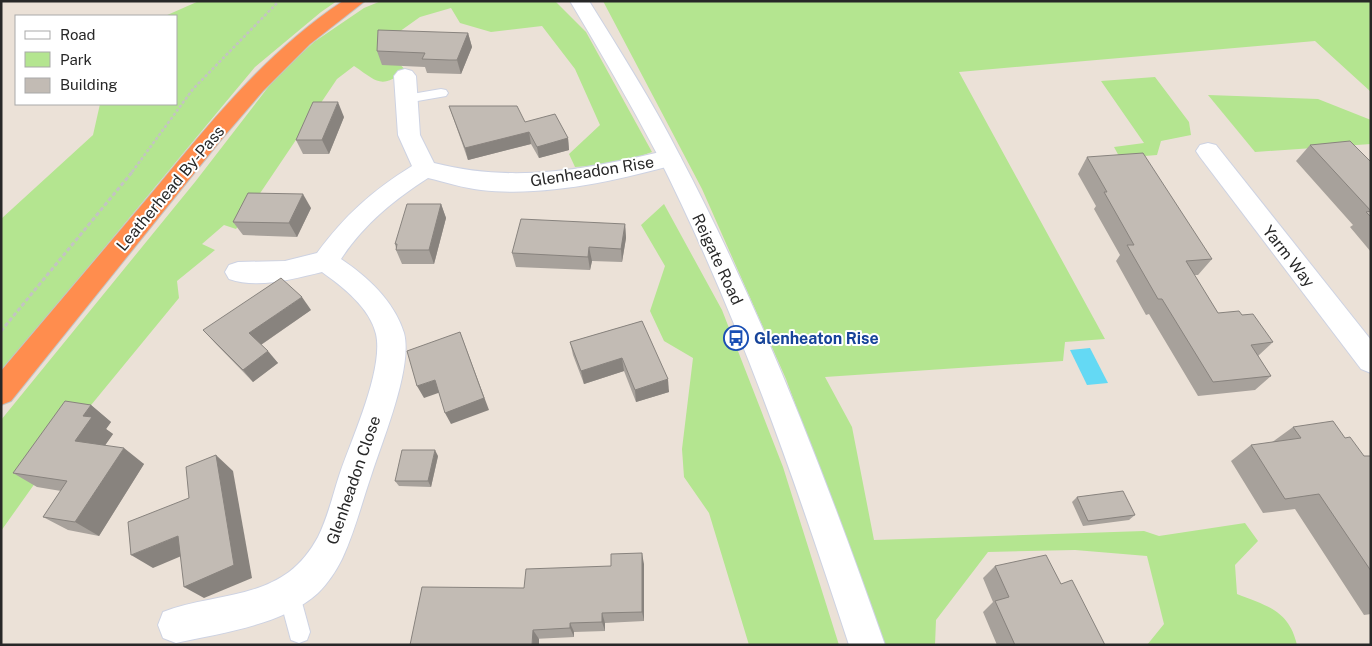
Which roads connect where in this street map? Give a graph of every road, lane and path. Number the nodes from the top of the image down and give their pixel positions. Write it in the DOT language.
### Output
graph roads {
  1 [pos="279,1"];
  2 [pos="356,1"];
  3 [pos="579,1"];
  4 [pos="405,76"];
  5 [pos="441,93"];
  6 [pos="406,98"];
  7 [pos="1208,151"];
  8 [pos="669,158"];
  9 [pos="425,170"];
  10 [pos="326,262"];
  11 [pos="238,272"];
  12 [pos="1,331"];
  13 [pos="1371,361"];
  14 [pos="1,392"];
  15 [pos="289,592"];
  16 [pos="176,624"];
  17 [pos="299,632"];
  18 [pos="867,645"];
  1 -- 12 [label="path"];
  2 -- 14 [label="highway, Leatherhead By-Pass"];
  3 -- 8 [label="street, Reigate Road"];
  4 -- 6 [label="street"];
  5 -- 6 [label="lane"];
  6 -- 9 [label="street"];
  7 -- 13 [label="street, Yarm Way"];
  8 -- 9 [label="street, Glenheadon Rise"];
  8 -- 18 [label="street, Reigate Road"];
  9 -- 10 [label="street"];
  10 -- 11 [label="street"];
  10 -- 15 [label="street, Glenheadon Close"];
  15 -- 16 [label="street, Glenheadon Close"];
  15 -- 17 [label="lane"];
}
